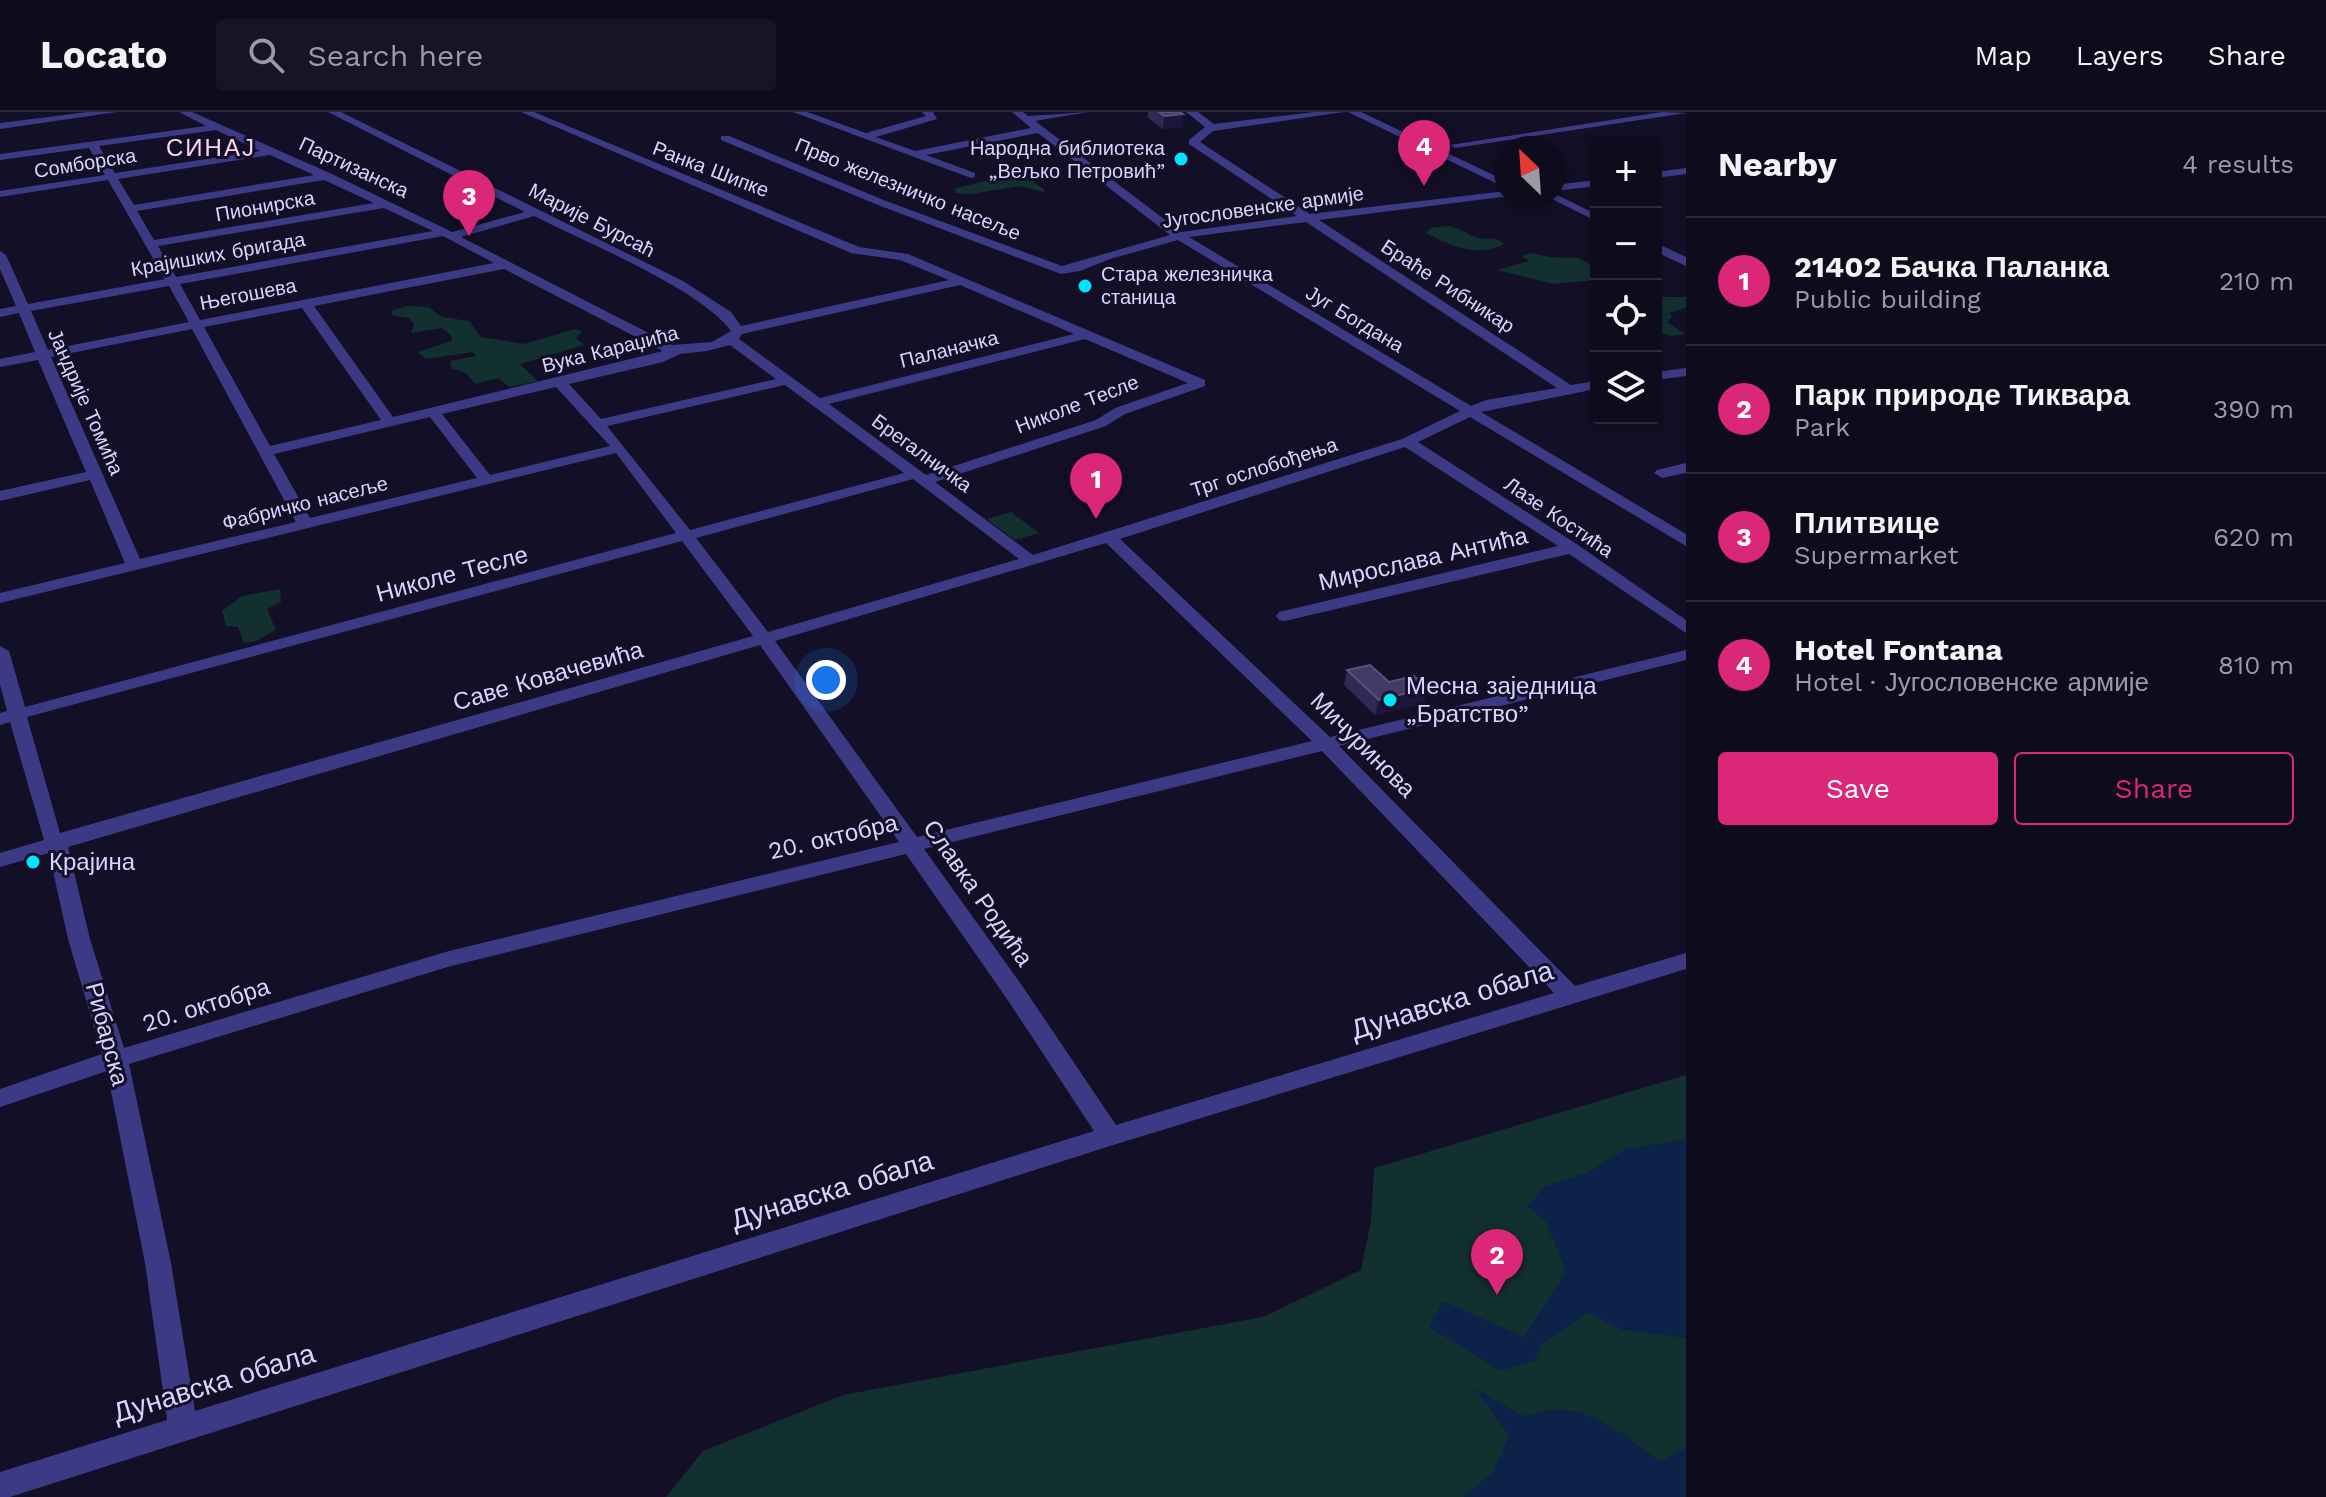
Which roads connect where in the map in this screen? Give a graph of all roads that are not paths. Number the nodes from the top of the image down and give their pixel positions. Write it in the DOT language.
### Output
graph roads {
  1 [pos="112,112"];
  2 [pos="184,112"];
  3 [pos="333,112"];
  4 [pos="526,112"];
  5 [pos="798,112"];
  6 [pos="927,112"];
  7 [pos="1084,112"];
  8 [pos="1191,112"];
  9 [pos="1339,112"];
  10 [pos="1353,112"];
  11 [pos="1682,112"];
  12 [pos="1022,116"];
  13 [pos="0,126"];
  14 [pos="217,127"];
  15 [pos="1210,128"];
  16 [pos="1041,129"];
  17 [pos="865,137"];
  18 [pos="725,138"];
  19 [pos="93,145"];
  20 [pos="1455,145"];
  21 [pos="271,152"];
  22 [pos="915,154"];
  23 [pos="0,157"];
  24 [pos="1686,171"];
  25 [pos="1662,174"];
  26 [pos="971,175"];
  27 [pos="328,176"];
  28 [pos="110,177"];
  29 [pos="1494,179"];
  30 [pos="1590,184"];
  31 [pos="1566,187"];
  32 [pos="0,194"];
  33 [pos="1494,195"];
  34 [pos="1566,203"];
  35 [pos="387,204"];
  36 [pos="131,209"];
  37 [pos="538,212"];
  38 [pos="1590,215"];
  39 [pos="1307,217"];
  40 [pos="447,235"];
  41 [pos="1178,235"];
  42 [pos="150,244"];
  43 [pos="1662,250"];
  44 [pos="0,255"];
  45 [pos="1686,262"];
  46 [pos="504,265"];
  47 [pos="1076,268"];
  48 [pos="3,269"];
  49 [pos="963,281"];
  50 [pos="173,282"];
  51 [pos="306,304"];
  52 [pos="23,309"];
  53 [pos="0,313"];
  54 [pos="196,324"];
  55 [pos="1089,334"];
  56 [pos="735,335"];
  57 [pos="677,350"];
  58 [pos="42,355"];
  59 [pos="0,363"];
  60 [pos="1686,372"];
  61 [pos="1662,375"];
  62 [pos="788,380"];
  63 [pos="560,383"];
  64 [pos="1590,386"];
  65 [pos="1568,389"];
  66 [pos="818,403"];
  67 [pos="433,412"];
  68 [pos="1469,412"];
  69 [pos="389,422"];
  70 [pos="596,424"];
  71 [pos="1493,427"];
  72 [pos="1432,433"];
  73 [pos="1407,442"];
  74 [pos="620,448"];
  75 [pos="264,452"];
  76 [pos="1686,468"];
  77 [pos="1662,473"];
  78 [pos="96,474"];
  79 [pos="920,477"];
  80 [pos="486,480"];
  81 [pos="0,496"];
  82 [pos="305,524"];
  83 [pos="685,536"];
  84 [pos="1109,537"];
  85 [pos="1686,541"];
  86 [pos="1572,548"];
  87 [pos="1030,562"];
  88 [pos="134,565"];
  89 [pos="0,598"];
  90 [pos="1285,616"];
  91 [pos="1686,628"];
  92 [pos="764,638"];
  93 [pos="0,651"];
  94 [pos="1686,655"];
  95 [pos="10,717"];
  96 [pos="1325,744"];
  97 [pos="57,844"];
  98 [pos="911,845"];
  99 [pos="0,860"];
  100 [pos="1686,961"];
  101 [pos="1572,997"];
  102 [pos="115,1059"];
  103 [pos="0,1098"];
  104 [pos="1110,1136"];
  105 [pos="183,1426"];
  106 [pos="0,1486"];
  1 -- 13 [label="street"];
  2 -- 14 [label="street, Партизанска"];
  3 -- 37 [label="street, Марије Бурсаћ"];
  4 -- 49 [label="street, Ранка Шипке"];
  5 -- 17 [label="street"];
  6 -- 17 [label="street"];
  7 -- 12 [label="street"];
  8 -- 15 [label="street"];
  9 -- 15 [label="street"];
  10 -- 29 [label="street"];
  11 -- 20 [label="street"];
  12 -- 16 [label="street, Југ Богдана"];
  14 -- 19 [label="street"];
  14 -- 21 [label="street, Партизанска"];
  15 -- 39 [label="street, Браће Рибникар"];
  16 -- 22 [label="street"];
  16 -- 41 [label="street, Југ Богдана"];
  17 -- 22 [label="street"];
  18 -- 47 [label="street, Прво железничко насеље"];
  19 -- 23 [label="street"];
  19 -- 28 [label="street"];
  21 -- 27 [label="street, Партизанска"];
  21 -- 28 [label="street, Сомборска"];
  22 -- 26 [label="street"];
  24 -- 25 [label="street"];
  27 -- 35 [label="street, Партизанска"];
  27 -- 36 [label="street"];
  28 -- 32 [label="street, Сомборска"];
  28 -- 36 [label="street"];
  30 -- 31 [label="street"];
  33 -- 39 [label="street, Југословенске армије"];
  34 -- 38 [label="street"];
  35 -- 40 [label="street, Партизанска"];
  35 -- 42 [label="street, Пионирска"];
  36 -- 42 [label="street"];
  37 -- 40 [label="street, Крајишких бригада"];
  37 -- 56 [label="street, Марије Бурсаћ"];
  39 -- 41 [label="street, Југословенске армије"];
  39 -- 65 [label="street, Браће Рибникар"];
  40 -- 46 [label="street, Партизанска"];
  40 -- 50 [label="street, Крајишких бригада"];
  41 -- 47 [label="street, Југословенске армије"];
  41 -- 68 [label="street, Југ Богдана"];
  42 -- 50 [label="street"];
  43 -- 45 [label="street"];
  44 -- 48 [label="street, Јандрије Томића"];
  46 -- 51 [label="street, Његошева"];
  46 -- 57 [label="street, Партизанска"];
  48 -- 52 [label="street, Јандрије Томића"];
  49 -- 55 [label="street"];
  49 -- 56 [label="street, Вука Караџића"];
  50 -- 52 [label="street, Крајишких бригада"];
  50 -- 54 [label="street"];
  51 -- 54 [label="street, Његошева"];
  51 -- 69 [label="street"];
  52 -- 53 [label="street, Крајишких бригада"];
  52 -- 58 [label="street, Јандрије Томића"];
  54 -- 58 [label="street, Његошева"];
  54 -- 75 [label="street"];
  55 -- 66 [label="street, Паланачка"];
  55 -- 79 [label="street, Николе Тесле"];
  56 -- 57 [label="street, Вука Караџића"];
  56 -- 62 [label="street, Брегалничка"];
  57 -- 63 [label="street, Вука Караџића"];
  58 -- 59 [label="street, Његошева"];
  58 -- 78 [label="street, Јандрије Томића"];
  60 -- 61 [label="street"];
  62 -- 66 [label="street, Брегалничка"];
  62 -- 70 [label="street"];
  63 -- 67 [label="street, Вука Караџића"];
  63 -- 70 [label="street, Славка Родића"];
  64 -- 65 [label="street, Трг ослобођења"];
  65 -- 68 [label="street, Трг ослобођења"];
  66 -- 79 [label="street, Брегалничка"];
  67 -- 69 [label="street, Вука Караџића"];
  67 -- 80 [label="street"];
  68 -- 71 [label="street, Југ Богдана"];
  68 -- 72 [label="street, Трг ослобођења"];
  69 -- 75 [label="street, Вука Караџића"];
  70 -- 74 [label="street, Славка Родића"];
  71 -- 72 [label="street, Трг ослобођења"];
  71 -- 85 [label="street, Југ Богдана"];
  72 -- 73 [label="street, Трг ослобођења"];
  73 -- 84 [label="street, Трг ослобођења"];
  73 -- 86 [label="street, Лазе Костића"];
  74 -- 80 [label="street, Фабричко насеље"];
  74 -- 83 [label="street, Славка Родића"];
  75 -- 82 [label="street"];
  76 -- 77 [label="street"];
  78 -- 81 [label="street"];
  78 -- 88 [label="street, Јандрије Томића"];
  79 -- 83 [label="street, Николе Тесле"];
  79 -- 87 [label="street, Брегалничка"];
  80 -- 82 [label="street, Фабричко насеље"];
  82 -- 88 [label="street, Фабричко насеље"];
  83 -- 92 [label="street, Славка Родића"];
  83 -- 95 [label="street, Николе Тесле"];
  84 -- 87 [label="street, Саве Ковачевића"];
  84 -- 96 [label="street, Мичуринова"];
  86 -- 90 [label="street, Мирослава Антића"];
  86 -- 91 [label="street, Лазе Костића"];
  87 -- 92 [label="street, Саве Ковачевића"];
  88 -- 89 [label="street, Фабричко насеље"];
  92 -- 97 [label="street, Саве Ковачевића"];
  92 -- 98 [label="street, Славка Родића"];
  93 -- 95 [label="street, Рибарска"];
  94 -- 96 [label="street, 20. октобра"];
  95 -- 97 [label="street, Рибарска"];
  96 -- 98 [label="street, 20. октобра"];
  96 -- 101 [label="street, Мичуринова"];
  97 -- 99 [label="street, Саве Ковачевића"];
  97 -- 102 [label="street, Рибарска"];
  98 -- 102 [label="street, 20. октобра"];
  98 -- 104 [label="street, Славка Родића"];
  100 -- 101 [label="street, Дунавска обала"];
  101 -- 104 [label="street, Дунавска обала"];
  102 -- 103 [label="street, 20. октобра"];
  102 -- 105 [label="street, Рибарска"];
  104 -- 105 [label="street, Дунавска обала"];
  105 -- 106 [label="street, Дунавска обала"];
}
